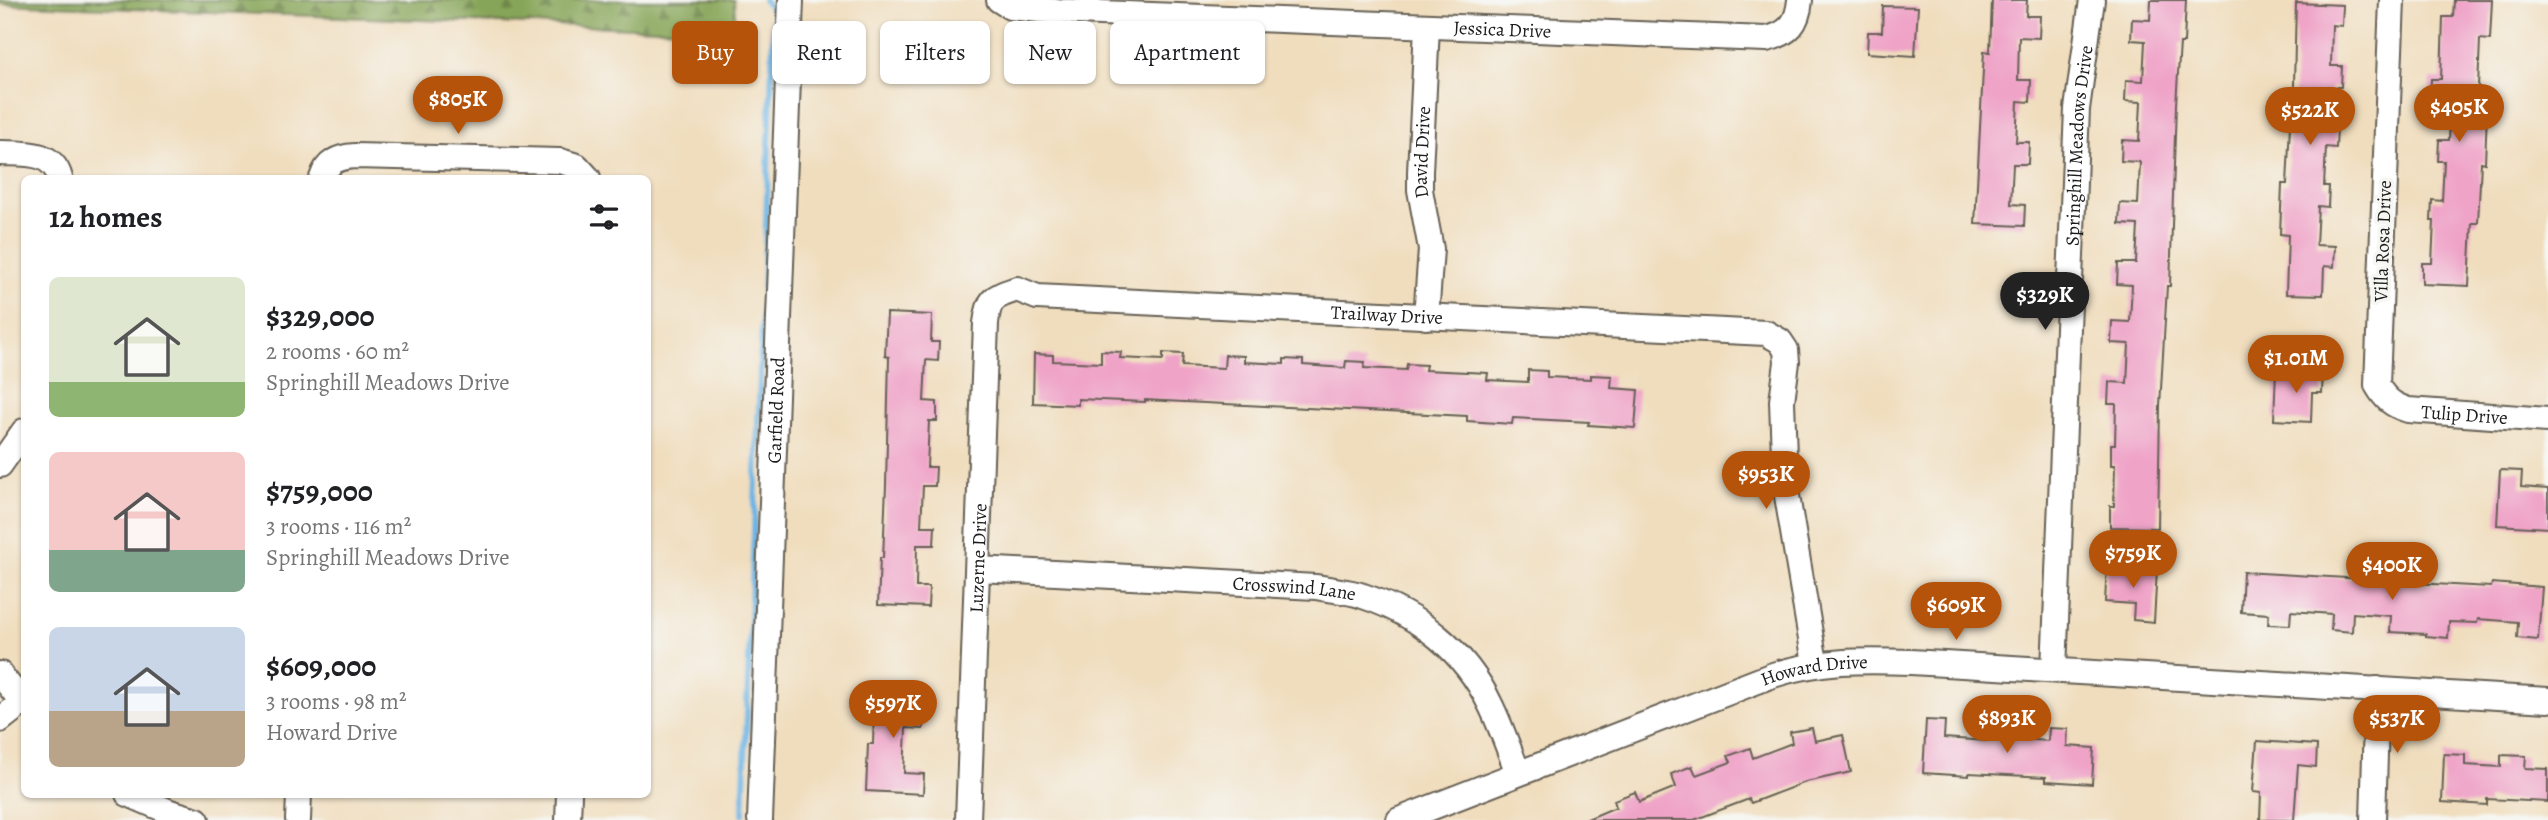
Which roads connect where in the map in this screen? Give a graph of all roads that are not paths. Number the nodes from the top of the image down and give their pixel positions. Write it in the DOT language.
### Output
graph roads {
  1 [pos="791,0"];
  2 [pos="1800,0"];
  3 [pos="2092,0"];
  4 [pos="2392,0"];
  5 [pos="1000,1"];
  6 [pos="1259,10"];
  7 [pos="1427,26"];
  8 [pos="0,153"];
  9 [pos="57,171"];
  10 [pos="326,171"];
  11 [pos="586,175"];
  12 [pos="994,297"];
  13 [pos="1426,317"];
  14 [pos="2384,397"];
  15 [pos="2548,420"];
  16 [pos="21,435"];
  17 [pos="0,466"];
  18 [pos="978,569"];
  19 [pos="1815,663"];
  20 [pos="2054,670"];
  21 [pos="0,674"];
  22 [pos="2377,689"];
  23 [pos="21,699"];
  24 [pos="2548,700"];
  25 [pos="21,705"];
  26 [pos="0,720"];
  27 [pos="1518,773"];
  28 [pos="137,798"];
  29 [pos="299,798"];
  30 [pos="569,798"];
  31 [pos="197,820"];
  32 [pos="298,820"];
  33 [pos="568,820"];
  34 [pos="760,820"];
  35 [pos="968,820"];
  36 [pos="1399,820"];
  37 [pos="2373,820"];
  1 -- 34 [label="street, Garfield Road"];
  2 -- 7 [label="street, Jessica Drive"];
  3 -- 20 [label="street, Springhill Meadows Drive"];
  4 -- 14 [label="street, Villa Rosa Drive"];
  5 -- 6 [label="street, Jessica Drive"];
  6 -- 7 [label="street, Jessica Drive"];
  7 -- 13 [label="street, David Drive"];
  8 -- 9 [label="street"];
  10 -- 11 [label="street"];
  12 -- 13 [label="street, Trailway Drive"];
  12 -- 18 [label="street, Luzerne Drive"];
  13 -- 19 [label="street, Trailway Drive"];
  14 -- 15 [label="street, Tulip Drive"];
  16 -- 17 [label="street"];
  18 -- 27 [label="street, Crosswind Lane"];
  18 -- 35 [label="street, Luzerne Drive"];
  19 -- 20 [label="street, Howard Drive"];
  19 -- 27 [label="street, Howard Drive"];
  20 -- 22 [label="street, Howard Drive"];
  21 -- 23 [label="street"];
  22 -- 24 [label="street, Howard Drive"];
  22 -- 37 [label="street"];
  25 -- 26 [label="street"];
  27 -- 36 [label="street, Howard Drive"];
  28 -- 31 [label="street"];
  29 -- 32 [label="street"];
  30 -- 33 [label="street"];
}
